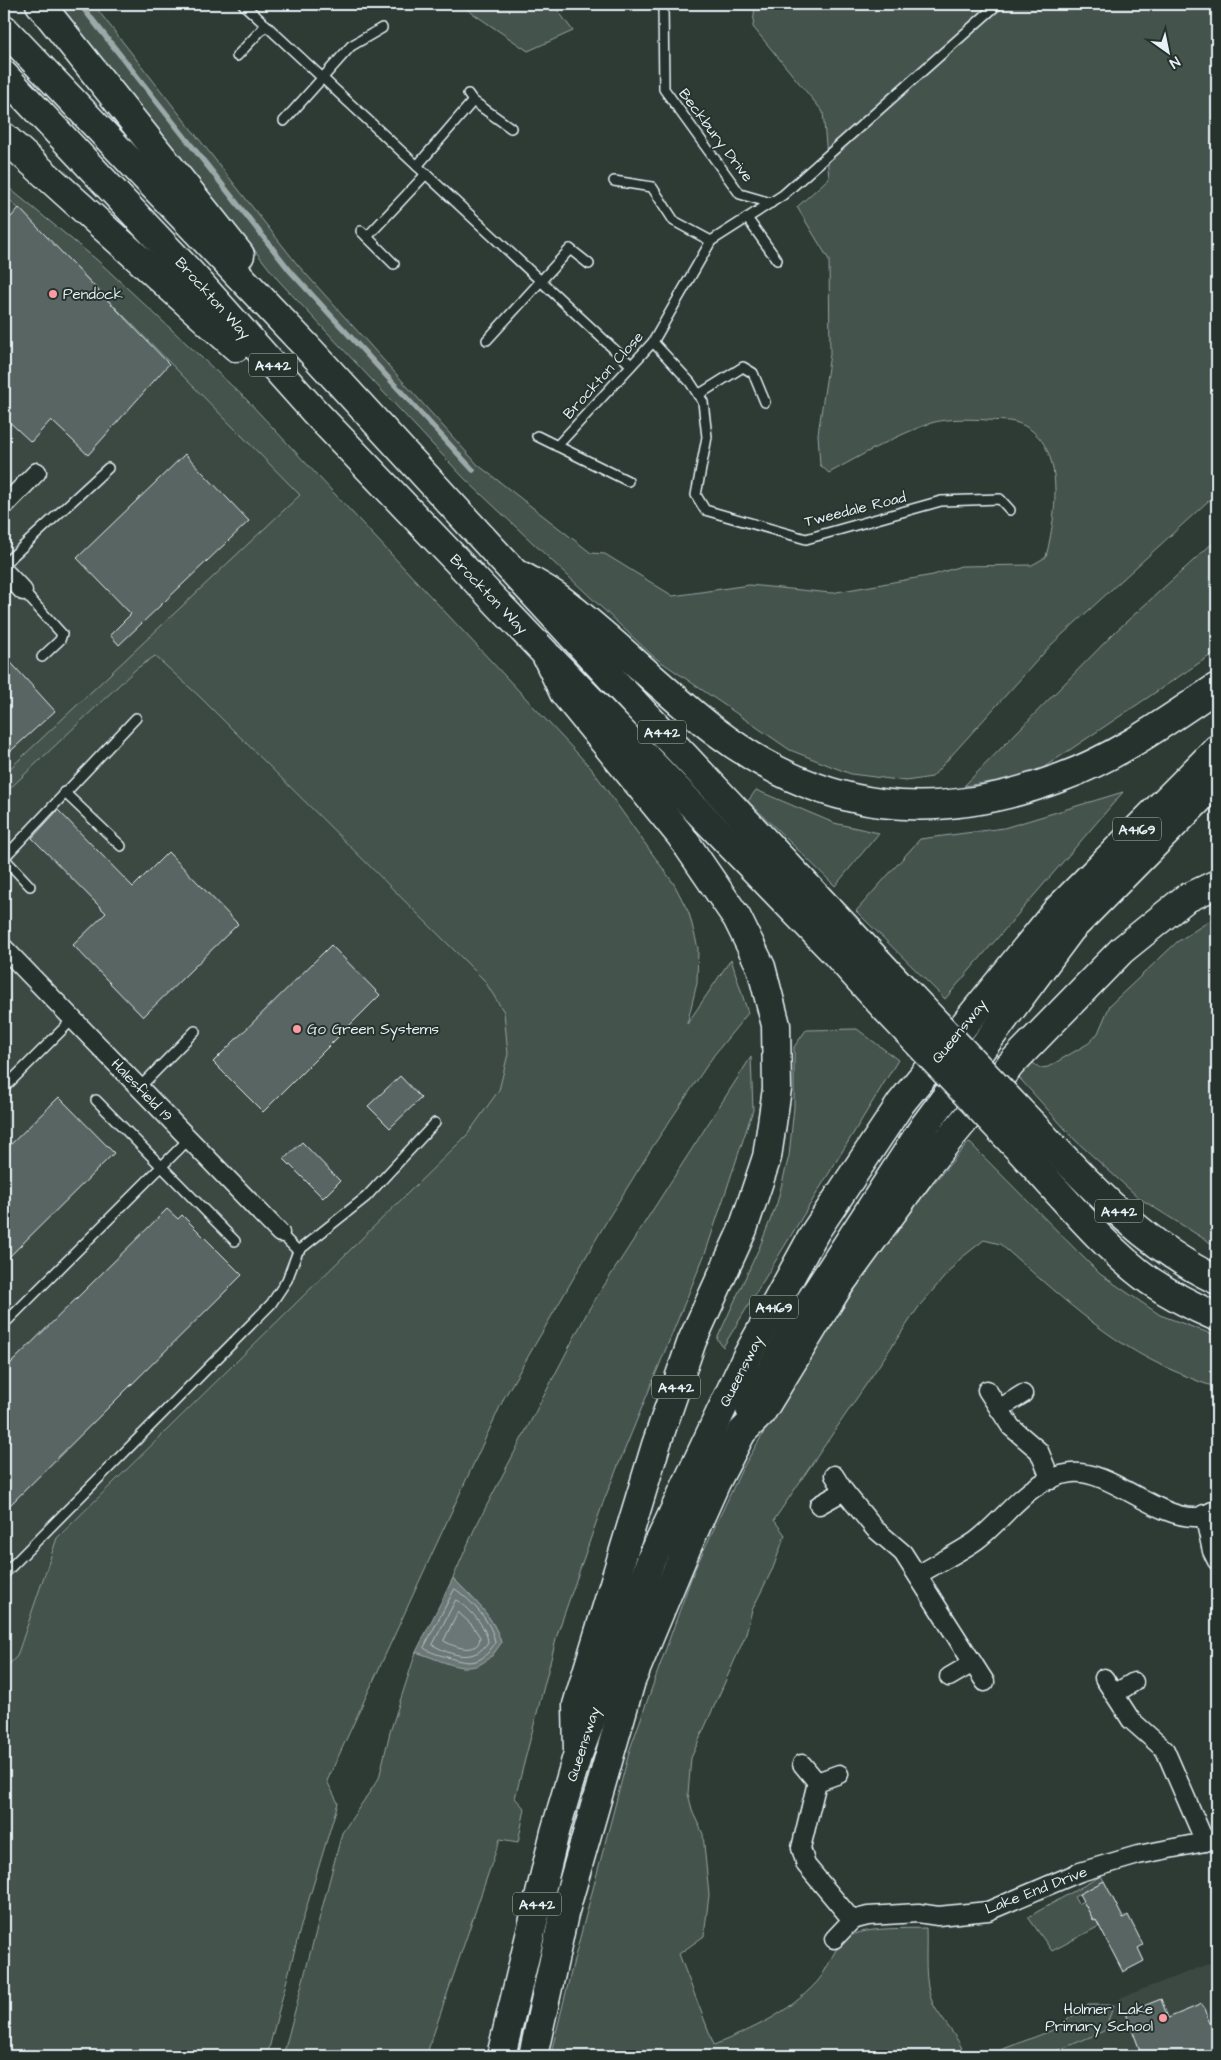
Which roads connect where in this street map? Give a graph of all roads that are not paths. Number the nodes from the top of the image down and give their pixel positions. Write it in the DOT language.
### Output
graph roads {
  1 [pos="40,4"];
  2 [pos="243,4"];
  3 [pos="663,4"];
  4 [pos="998,4"];
  5 [pos="266,25"];
  6 [pos="382,28"];
  7 [pos="4,29"];
  8 [pos="237,56"];
  9 [pos="4,75"];
  10 [pos="322,78"];
  11 [pos="284,121"];
  12 [pos="511,128"];
  13 [pos="4,138"];
  14 [pos="417,166"];
  15 [pos="426,174"];
  16 [pos="614,181"];
  17 [pos="771,203"];
  18 [pos="747,218"];
  19 [pos="712,241"];
  20 [pos="778,260"];
  21 [pos="394,264"];
  22 [pos="589,264"];
  23 [pos="541,281"];
  24 [pos="488,340"];
  25 [pos="653,342"];
  26 [pos="307,347"];
  27 [pos="631,365"];
  28 [pos="698,395"];
  29 [pos="765,402"];
  30 [pos="313,410"];
  31 [pos="537,436"];
  32 [pos="557,446"];
  33 [pos="108,468"];
  34 [pos="37,472"];
  35 [pos="628,481"];
  36 [pos="4,506"];
  37 [pos="1010,510"];
  38 [pos="4,564"];
  39 [pos="512,570"];
  40 [pos="4,571"];
  41 [pos="23,591"];
  42 [pos="545,653"];
  43 [pos="42,657"];
  44 [pos="1217,687"];
  45 [pos="136,718"];
  46 [pos="1217,749"];
  47 [pos="1217,781"];
  48 [pos="64,792"];
  49 [pos="121,846"];
  50 [pos="4,858"];
  51 [pos="1217,884"];
  52 [pos="30,886"];
  53 [pos="804,902"];
  54 [pos="4,948"];
  55 [pos="848,948"];
  56 [pos="73,1020"];
  57 [pos="195,1031"];
  58 [pos="4,1088"];
  59 [pos="140,1088"];
  60 [pos="96,1100"];
  61 [pos="435,1123"];
  62 [pos="189,1139"];
  63 [pos="162,1166"];
  64 [pos="280,1233"];
  65 [pos="235,1241"];
  66 [pos="298,1251"];
  67 [pos="1217,1280"];
  68 [pos="1217,1318"];
  69 [pos="4,1324"];
  70 [pos="987,1390"];
  71 [pos="1023,1394"];
  72 [pos="999,1409"];
  73 [pos="742,1432"];
  74 [pos="834,1475"];
  75 [pos="1051,1480"];
  76 [pos="844,1491"];
  77 [pos="819,1505"];
  78 [pos="1211,1511"];
  79 [pos="1217,1561"];
  80 [pos="4,1574"];
  81 [pos="918,1575"];
  82 [pos="973,1663"];
  83 [pos="950,1677"];
  84 [pos="1104,1678"];
  85 [pos="985,1682"];
  86 [pos="1134,1682"];
  87 [pos="1114,1694"];
  88 [pos="578,1753"];
  89 [pos="802,1764"];
  90 [pos="839,1774"];
  91 [pos="817,1782"];
  92 [pos="1211,1839"];
  93 [pos="852,1920"];
  94 [pos="834,1939"];
  95 [pos="501,2056"];
  96 [pos="534,2056"];
  1 -- 26 [label="main road, A442"];
  2 -- 5 [label="lane"];
  3 -- 17 [label="lane, Beckbury Drive"];
  4 -- 17 [label="lane"];
  5 -- 8 [label="lane"];
  5 -- 10 [label="lane"];
  6 -- 10 [label="lane"];
  7 -- 26 [label="main road, Brockton Way / A442"];
  9 -- 30 [label="main road, Brockton Way / A442"];
  10 -- 11 [label="lane"];
  10 -- 14 [label="lane"];
  12 -- 14 [label="lane"];
  13 -- 30 [label="main road, A442"];
  14 -- 15 [label="lane"];
  15 -- 21 [label="lane"];
  15 -- 23 [label="lane"];
  16 -- 19 [label="lane"];
  17 -- 18 [label="lane"];
  18 -- 19 [label="lane"];
  18 -- 20 [label="lane"];
  19 -- 25 [label="lane, Brockton Close"];
  22 -- 23 [label="lane"];
  23 -- 24 [label="lane"];
  23 -- 27 [label="lane"];
  25 -- 27 [label="lane, Brockton Close"];
  25 -- 28 [label="lane, Tweedale Road"];
  26 -- 39 [label="main road, Brockton Way / A442"];
  27 -- 32 [label="lane, Brockton Close"];
  28 -- 29 [label="lane"];
  28 -- 37 [label="lane, Tweedale Road"];
  30 -- 42 [label="main road, Brockton Way / A442"];
  31 -- 32 [label="lane"];
  32 -- 35 [label="lane"];
  33 -- 38 [label="lane"];
  34 -- 36 [label="street"];
  39 -- 44 [label="main road"];
  39 -- 53 [label="main road, A442"];
  40 -- 41 [label="street"];
  41 -- 43 [label="lane"];
  42 -- 53 [label="main road, Brockton Way"];
  42 -- 88 [label="main road, A442"];
  45 -- 48 [label="lane"];
  46 -- 88 [label="main road, Queensway / A4169"];
  47 -- 73 [label="main road, Queensway / A4169"];
  48 -- 49 [label="lane"];
  48 -- 50 [label="lane"];
  50 -- 52 [label="lane"];
  51 -- 73 [label="main road, A442"];
  53 -- 55 [label="main road, A442"];
  54 -- 56 [label="street, Halesfield 19"];
  55 -- 67 [label="main road, A442, bridge"];
  55 -- 68 [label="main road, bridge"];
  56 -- 58 [label="lane"];
  56 -- 59 [label="street, Halesfield 19"];
  57 -- 59 [label="lane"];
  59 -- 62 [label="street, Halesfield 19"];
  60 -- 63 [label="lane"];
  61 -- 66 [label="lane"];
  62 -- 63 [label="lane"];
  62 -- 64 [label="street, Halesfield 19"];
  63 -- 65 [label="lane"];
  63 -- 69 [label="lane"];
  64 -- 66 [label="lane"];
  66 -- 80 [label="lane"];
  70 -- 72 [label="street"];
  71 -- 72 [label="street"];
  72 -- 75 [label="street"];
  73 -- 96 [label="main road, Queensway / A442"];
  74 -- 76 [label="street"];
  75 -- 78 [label="street"];
  75 -- 81 [label="street"];
  76 -- 77 [label="street"];
  76 -- 81 [label="street"];
  78 -- 79 [label="street"];
  81 -- 82 [label="street"];
  82 -- 83 [label="street"];
  82 -- 85 [label="street"];
  84 -- 87 [label="street"];
  86 -- 87 [label="street"];
  87 -- 92 [label="street"];
  88 -- 95 [label="main road, Queensway / A442"];
  89 -- 91 [label="street"];
  90 -- 91 [label="street"];
  91 -- 93 [label="street"];
  92 -- 93 [label="street, Lake End Drive"];
  93 -- 94 [label="street"];
}
